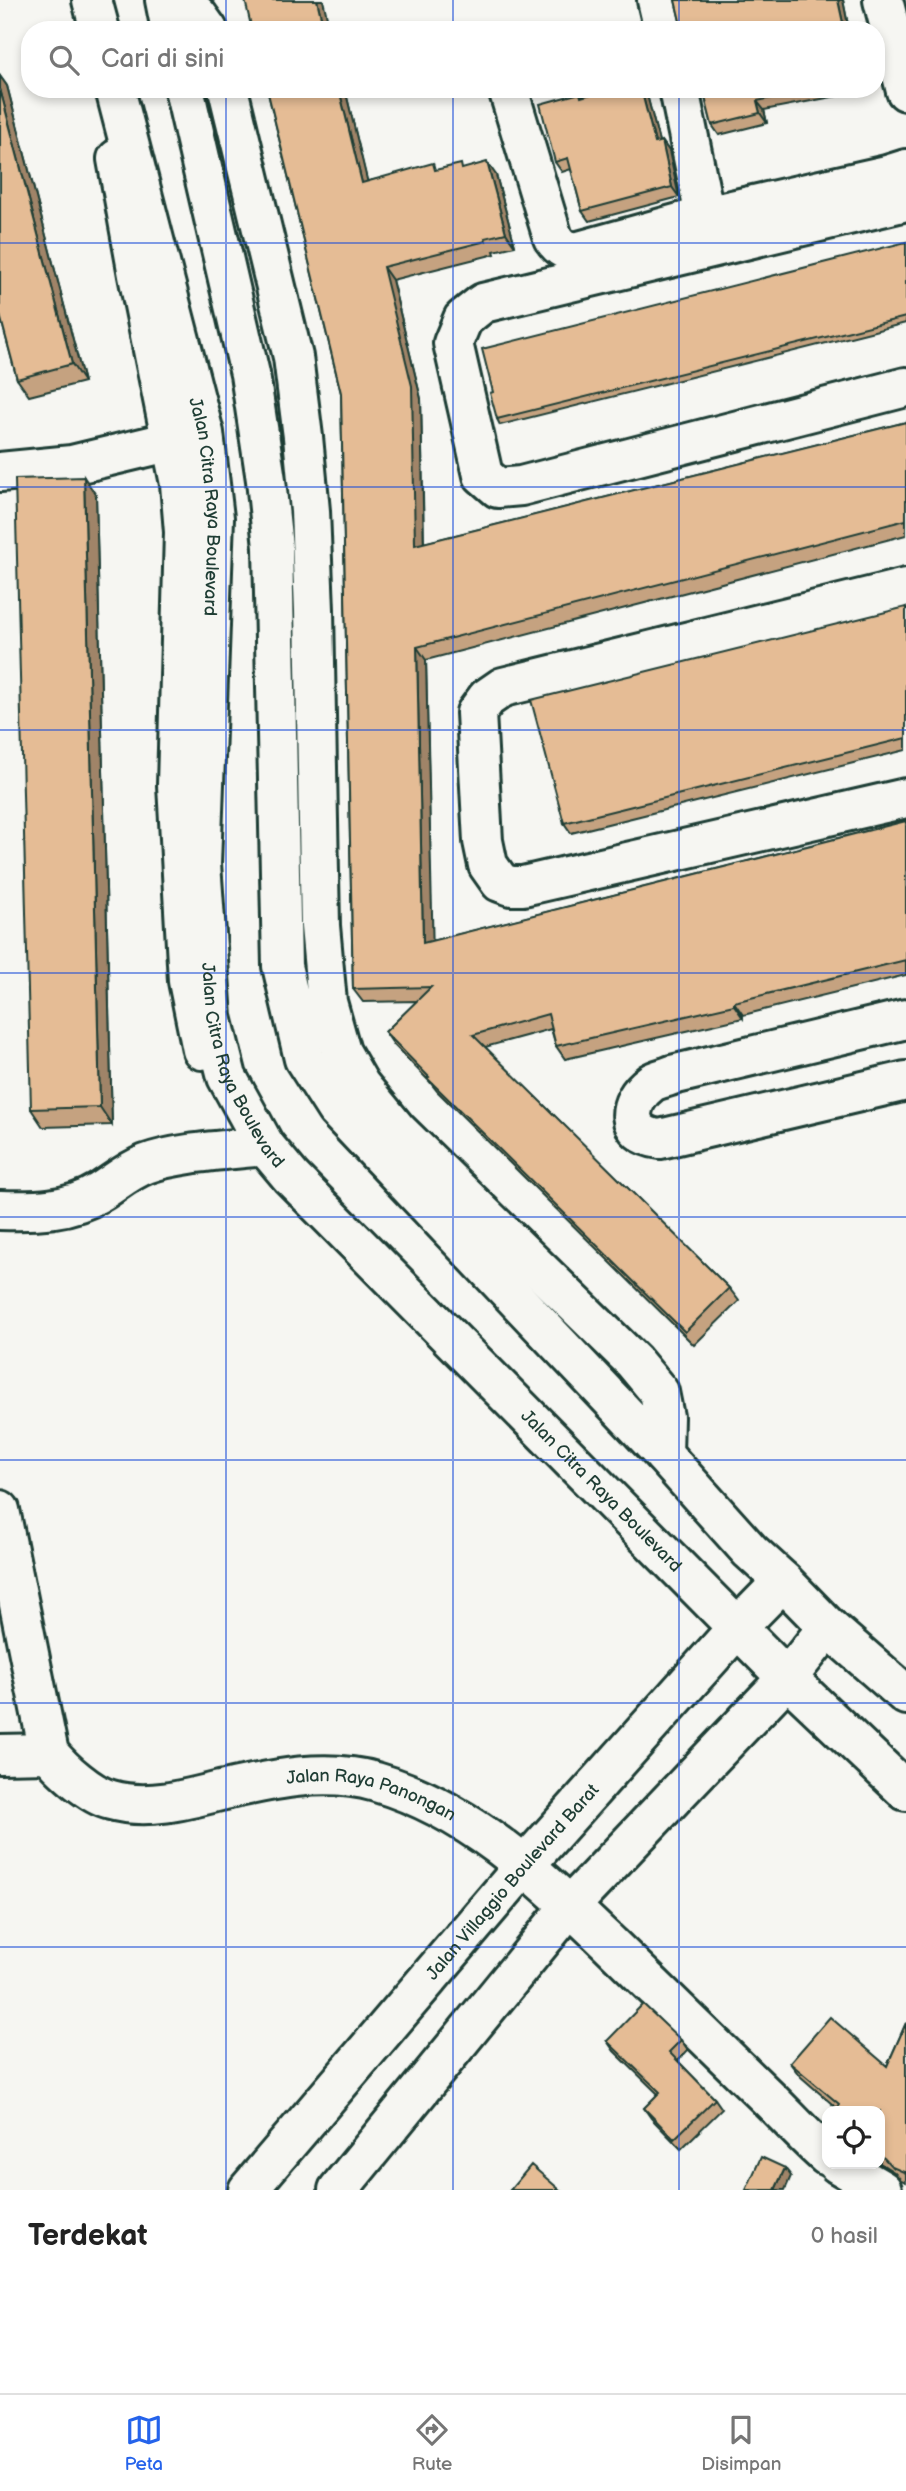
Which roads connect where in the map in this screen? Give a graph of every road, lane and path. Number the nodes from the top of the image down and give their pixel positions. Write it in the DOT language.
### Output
graph roads {
  1 [pos="93,0"];
  2 [pos="164,0"];
  3 [pos="181,0"];
  4 [pos="657,0"];
  5 [pos="883,0"];
  6 [pos="98,21"];
  7 [pos="169,21"];
  8 [pos="202,21"];
  9 [pos="662,21"];
  10 [pos="906,91"];
  11 [pos="118,98"];
  12 [pos="186,98"];
  13 [pos="230,98"];
  14 [pos="511,98"];
  15 [pos="680,98"];
  16 [pos="241,145"];
  17 [pos="199,152"];
  18 [pos="906,169"];
  19 [pos="906,201"];
  20 [pos="705,216"];
  21 [pos="293,357"];
  22 [pos="249,367"];
  23 [pos="906,387"];
  24 [pos="188,438"];
  25 [pos="0,472"];
  26 [pos="273,573"];
  27 [pos="312,573"];
  28 [pos="906,588"];
  29 [pos="317,791"];
  30 [pos="279,793"];
  31 [pos="906,798"];
  32 [pos="309,1006"];
  33 [pos="906,1019"];
  34 [pos="906,1081"];
  35 [pos="257,1131"];
  36 [pos="385,1140"];
  37 [pos="0,1210"];
  38 [pos="540,1269"];
  39 [pos="513,1297"];
  40 [pos="663,1454"];
  41 [pos="0,1510"];
  42 [pos="783,1581"];
  43 [pos="738,1627"];
  44 [pos="828,1627"];
  45 [pos="787,1678"];
  46 [pos="906,1695"];
  47 [pos="49,1753"];
  48 [pos="0,1754"];
  49 [pos="906,1791"];
  50 [pos="525,1865"];
  51 [pos="570,1906"];
  52 [pos="822,2151"];
  53 [pos="846,2169"];
  54 [pos="248,2190"];
  55 [pos="338,2190"];
  56 [pos="882,2190"];
  1 -- 6 [label="street"];
  2 -- 7 [label="street"];
  3 -- 8 [label="street"];
  4 -- 9 [label="street"];
  5 -- 10 [label="street"];
  11 -- 24 [label="street, Jalan Citra Raya Boulevard"];
  12 -- 17 [label="street"];
  13 -- 16 [label="street"];
  14 -- 20 [label="street"];
  15 -- 20 [label="street"];
  16 -- 17 [label="street"];
  16 -- 21 [label="street"];
  17 -- 22 [label="street"];
  18 -- 20 [label="street"];
  19 -- 23 [label="street"];
  21 -- 22 [label="street"];
  21 -- 27 [label="street"];
  22 -- 26 [label="street"];
  24 -- 25 [label="street"];
  24 -- 35 [label="street, Jalan Citra Raya Boulevard"];
  26 -- 27 [label="street"];
  26 -- 30 [label="street"];
  27 -- 29 [label="street"];
  28 -- 31 [label="street"];
  29 -- 30 [label="street"];
  29 -- 32 [label="street"];
  30 -- 32 [label="street"];
  32 -- 36 [label="street"];
  33 -- 34 [label="street"];
  35 -- 37 [label="street"];
  35 -- 43 [label="street, Jalan Citra Raya Boulevard"];
  36 -- 38 [label="street"];
  36 -- 39 [label="street"];
  38 -- 39 [label="street"];
  38 -- 40 [label="street"];
  39 -- 40 [label="street"];
  40 -- 42 [label="street"];
  41 -- 47 [label="street"];
  42 -- 43 [label="street, Jalan Villaggio Boulevard Barat"];
  42 -- 44 [label="street"];
  43 -- 45 [label="street, Jalan Citra Raya Boulevard"];
  43 -- 50 [label="street, Jalan Villaggio Boulevard Barat"];
  44 -- 45 [label="street"];
  44 -- 46 [label="street"];
  45 -- 49 [label="street, Jalan Citra Raya Boulevard"];
  45 -- 51 [label="street"];
  47 -- 48 [label="street"];
  47 -- 50 [label="street, Jalan Raya Panongan"];
  50 -- 51 [label="street, Jalan Raya Panongan"];
  50 -- 54 [label="street, Jalan Villaggio Boulevard Barat"];
  51 -- 52 [label="street, Jalan Raya Panongan"];
  51 -- 55 [label="street"];
  53 -- 56 [label="street"];
}
